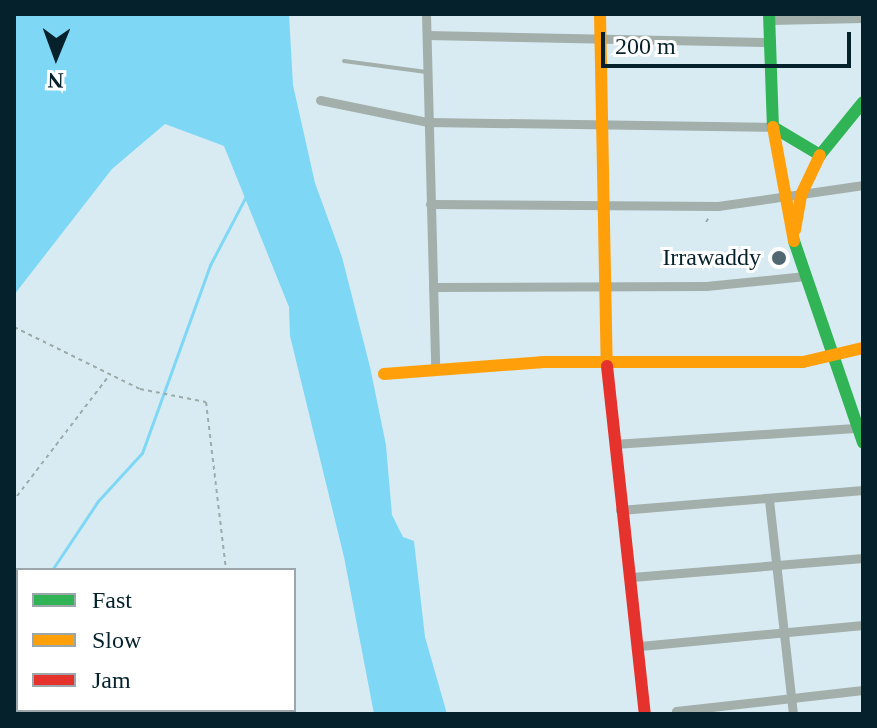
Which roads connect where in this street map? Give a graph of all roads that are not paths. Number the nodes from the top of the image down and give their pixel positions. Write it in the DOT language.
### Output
graph roads {
  1 [pos="426,14"];
  2 [pos="600,14"];
  3 [pos="769,17"];
  4 [pos="863,18"];
  5 [pos="427,35"];
  6 [pos="600,40"];
  7 [pos="771,42"];
  8 [pos="344,61"];
  9 [pos="428,73"];
  10 [pos="320,100"];
  11 [pos="863,102"];
  12 [pos="427,122"];
  13 [pos="601,125"];
  14 [pos="773,127"];
  15 [pos="820,155"];
  16 [pos="863,185"];
  17 [pos="801,195"];
  18 [pos="784,199"];
  19 [pos="430,204"];
  20 [pos="607,207"];
  21 [pos="794,241"];
  22 [pos="806,276"];
  23 [pos="609,286"];
  24 [pos="433,287"];
  25 [pos="863,348"];
  26 [pos="834,357"];
  27 [pos="607,363"];
  28 [pos="435,369"];
  29 [pos="384,374"];
  30 [pos="858,428"];
  31 [pos="863,443"];
  32 [pos="614,444"];
  33 [pos="863,490"];
  34 [pos="769,500"];
  35 [pos="620,510"];
  36 [pos="863,558"];
  37 [pos="777,566"];
  38 [pos="632,577"];
  39 [pos="863,625"];
  40 [pos="784,633"];
  41 [pos="640,646"];
  42 [pos="863,690"];
  43 [pos="792,698"];
  44 [pos="676,711"];
  45 [pos="645,714"];
  46 [pos="793,714"];
  1 -- 5 [label="street"];
  2 -- 6 [label="main road"];
  3 -- 4 [label="street"];
  3 -- 7 [label="main road"];
  5 -- 6 [label="street"];
  5 -- 9 [label="street"];
  6 -- 7 [label="street"];
  6 -- 13 [label="main road"];
  7 -- 14 [label="main road"];
  8 -- 9 [label="lane"];
  9 -- 12 [label="street"];
  10 -- 12 [label="street"];
  11 -- 15 [label="main road"];
  12 -- 13 [label="street"];
  12 -- 19 [label="street"];
  13 -- 14 [label="street"];
  13 -- 20 [label="main road"];
  14 -- 15 [label="main road"];
  14 -- 18 [label="main road"];
  15 -- 17 [label="main road"];
  16 -- 17 [label="street"];
  17 -- 18 [label="street"];
  17 -- 21 [label="main road"];
  18 -- 20 [label="street"];
  18 -- 21 [label="main road"];
  19 -- 20 [label="street"];
  19 -- 24 [label="street"];
  20 -- 23 [label="main road"];
  21 -- 22 [label="main road"];
  22 -- 23 [label="street"];
  22 -- 26 [label="main road"];
  23 -- 24 [label="street"];
  23 -- 27 [label="main road"];
  24 -- 28 [label="street"];
  25 -- 26 [label="main road"];
  26 -- 27 [label="main road"];
  26 -- 30 [label="main road"];
  27 -- 28 [label="main road"];
  27 -- 32 [label="main road"];
  28 -- 29 [label="main road"];
  30 -- 31 [label="main road"];
  30 -- 32 [label="street"];
  32 -- 35 [label="main road"];
  33 -- 34 [label="street"];
  34 -- 35 [label="street"];
  34 -- 37 [label="street"];
  35 -- 38 [label="main road"];
  36 -- 37 [label="street"];
  37 -- 38 [label="street"];
  37 -- 40 [label="street"];
  38 -- 41 [label="main road"];
  39 -- 40 [label="street"];
  40 -- 41 [label="street"];
  40 -- 43 [label="street"];
  41 -- 45 [label="main road"];
  42 -- 43 [label="street"];
  43 -- 44 [label="street"];
  43 -- 46 [label="street"];
}
